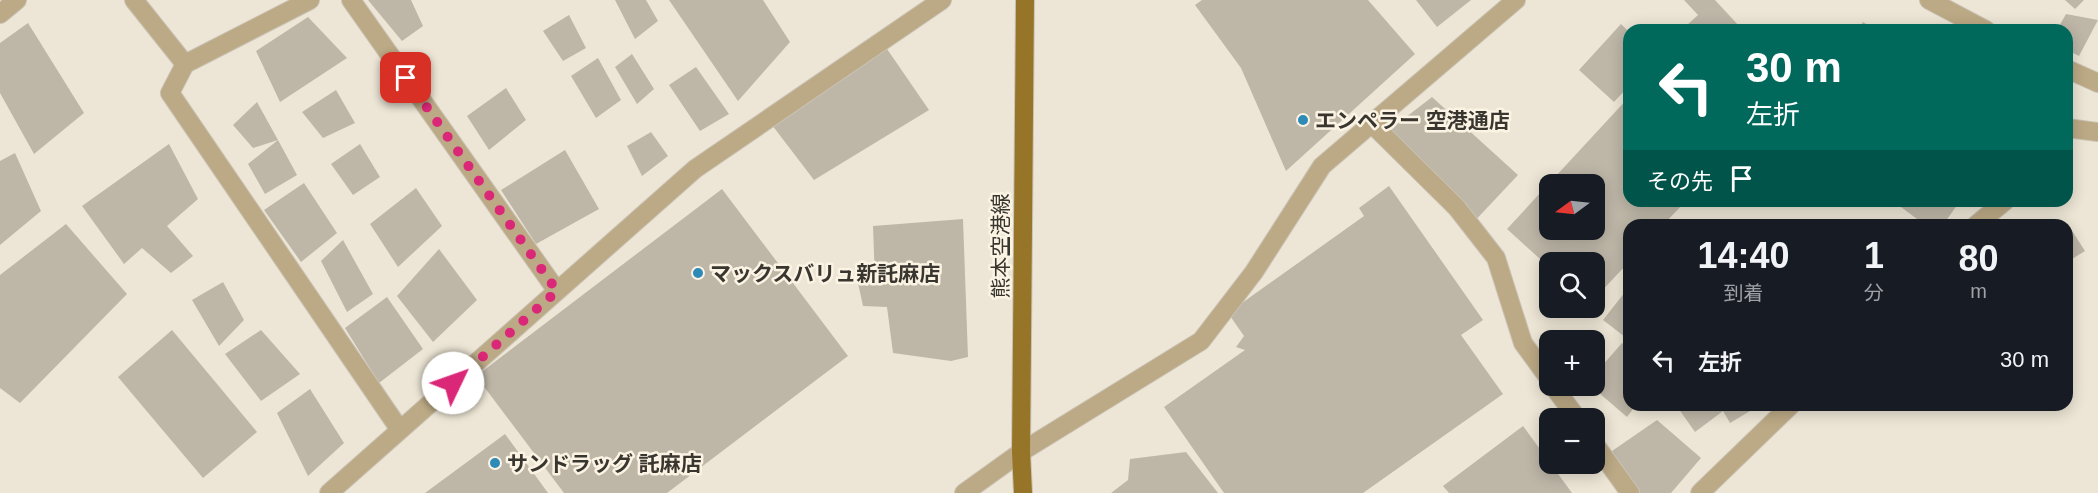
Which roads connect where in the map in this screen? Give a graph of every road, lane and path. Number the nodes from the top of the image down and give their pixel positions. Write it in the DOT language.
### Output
graph roads {
  1 [pos="17,0"];
  2 [pos="134,0"];
  3 [pos="310,0"];
  4 [pos="351,0"];
  5 [pos="942,0"];
  6 [pos="1025,0"];
  7 [pos="1516,0"];
  8 [pos="1929,0"];
  9 [pos="0,14"];
  10 [pos="1975,24"];
  11 [pos="185,64"];
  12 [pos="2073,72"];
  13 [pos="2098,83"];
  14 [pos="1372,124"];
  15 [pos="2073,129"];
  16 [pos="2098,132"];
  17 [pos="1998,207"];
  18 [pos="1984,219"];
  19 [pos="557,291"];
  20 [pos="1539,365"];
  21 [pos="1785,411"];
  22 [pos="400,430"];
  23 [pos="1021,452"];
  24 [pos="1605,458"];
  25 [pos="329,493"];
  26 [pos="964,493"];
  27 [pos="1023,493"];
  28 [pos="1630,493"];
  29 [pos="1700,493"];
  1 -- 9 [label="street"];
  2 -- 11 [label="street"];
  3 -- 11 [label="street"];
  4 -- 19 [label="street"];
  5 -- 19 [label="street"];
  6 -- 23 [label="main road, 熊本空港線"];
  7 -- 14 [label="street"];
  8 -- 10 [label="street"];
  11 -- 22 [label="street"];
  12 -- 13 [label="street"];
  14 -- 20 [label="street"];
  14 -- 23 [label="street"];
  15 -- 16 [label="street"];
  17 -- 18 [label="street"];
  19 -- 22 [label="street"];
  21 -- 29 [label="street"];
  22 -- 25 [label="street"];
  23 -- 26 [label="street"];
  23 -- 27 [label="main road, 熊本空港線"];
  24 -- 28 [label="street"];
}
